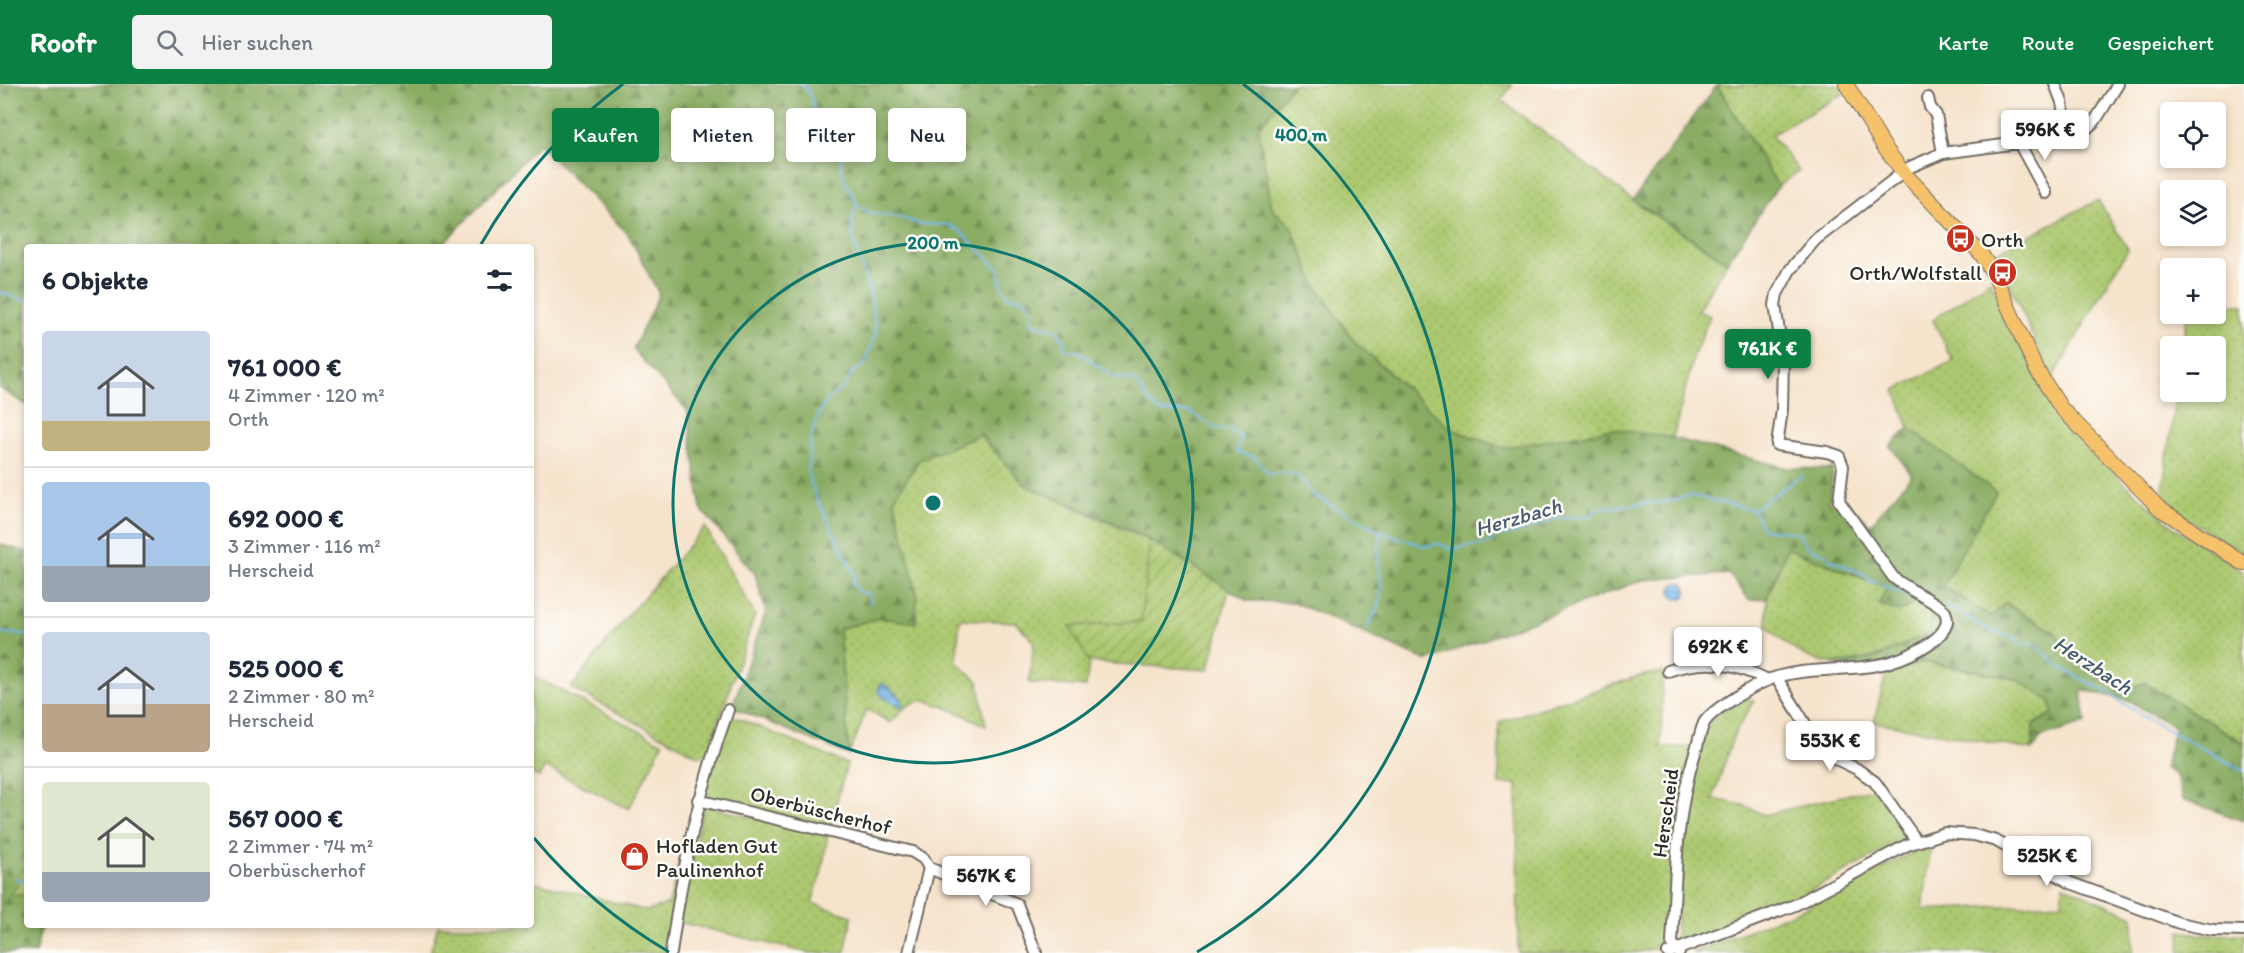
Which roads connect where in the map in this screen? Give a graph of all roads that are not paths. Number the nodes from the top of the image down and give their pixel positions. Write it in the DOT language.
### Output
graph roads {
  1 [pos="1846,84"];
  2 [pos="2055,84"];
  3 [pos="2118,84"];
  4 [pos="1928,98"];
  5 [pos="2067,133"];
  6 [pos="2019,143"];
  7 [pos="1943,153"];
  8 [pos="1903,172"];
  9 [pos="2046,193"];
  10 [pos="2244,564"];
  11 [pos="1668,671"];
  12 [pos="1772,679"];
  13 [pos="728,710"];
  14 [pos="698,800"];
  15 [pos="1916,840"];
  16 [pos="929,868"];
  17 [pos="2244,931"];
  18 [pos="1675,952"];
  19 [pos="671,953"];
  20 [pos="909,953"];
  21 [pos="1036,953"];
  1 -- 8 [label="main road"];
  2 -- 5 [label="street"];
  3 -- 5 [label="street"];
  4 -- 7 [label="street"];
  5 -- 6 [label="street"];
  6 -- 7 [label="street"];
  6 -- 9 [label="street"];
  7 -- 8 [label="street"];
  8 -- 10 [label="main road"];
  8 -- 12 [label="street, Herscheid"];
  11 -- 12 [label="street"];
  12 -- 15 [label="street"];
  12 -- 18 [label="street, Herscheid"];
  13 -- 14 [label="street"];
  14 -- 16 [label="street, Oberbüscherhof"];
  14 -- 19 [label="street"];
  15 -- 17 [label="street"];
  15 -- 18 [label="street"];
  16 -- 20 [label="street"];
  16 -- 21 [label="street, Oberbüscherhof"];
}
